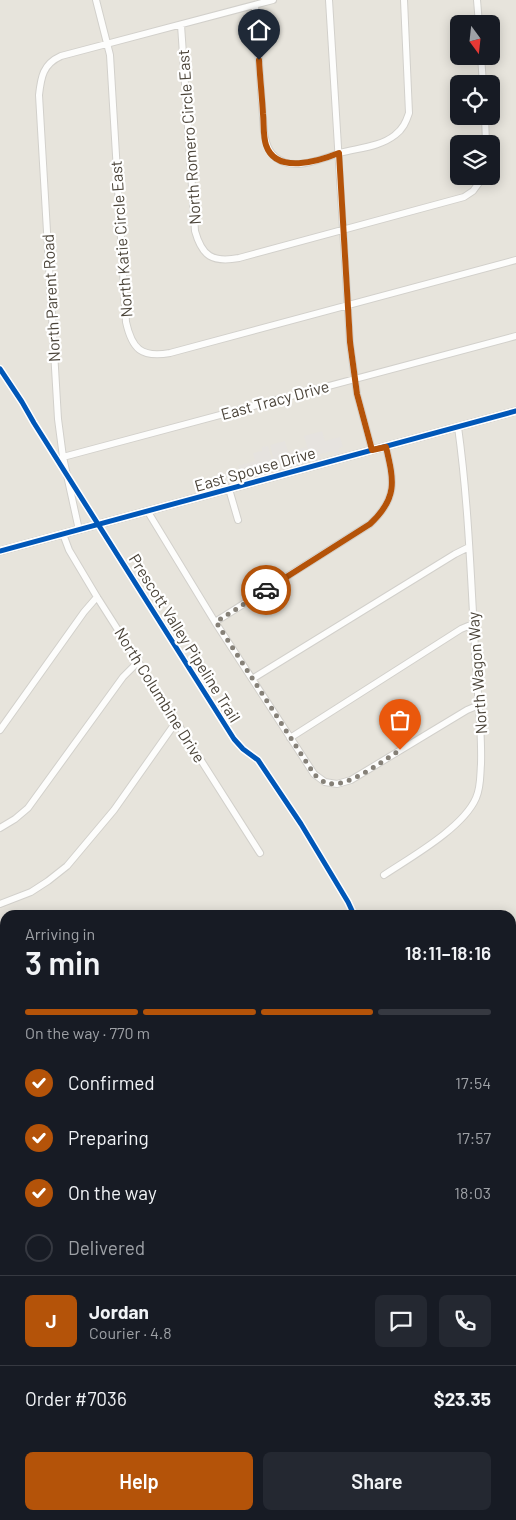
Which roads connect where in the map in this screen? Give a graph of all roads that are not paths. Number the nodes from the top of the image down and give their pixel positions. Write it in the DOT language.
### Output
graph roads {
  1 [pos="96,0"];
  2 [pos="273,0"];
  3 [pos="329,0"];
  4 [pos="404,0"];
  5 [pos="477,0"];
  6 [pos="255,5"];
  7 [pos="478,15"];
  8 [pos="181,25"];
  9 [pos="107,44"];
  10 [pos="339,153"];
  11 [pos="477,185"];
  12 [pos="343,230"];
  13 [pos="516,260"];
  14 [pos="348,305"];
  15 [pos="516,336"];
  16 [pos="354,378"];
  17 [pos="516,411"];
  18 [pos="458,427"];
  19 [pos="386,447"];
  20 [pos="372,450"];
  21 [pos="64,457"];
  22 [pos="229,489"];
  23 [pos="148,512"];
  24 [pos="238,520"];
  25 [pos="79,530"];
  26 [pos="63,534"];
  27 [pos="469,547"];
  28 [pos="0,551"];
  29 [pos="97,597"];
  30 [pos="216,622"];
  31 [pos="473,624"];
  32 [pos="138,662"];
  33 [pos="252,679"];
  34 [pos="479,705"];
  35 [pos="176,722"];
  36 [pos="1,727"];
  37 [pos="290,738"];
  38 [pos="0,828"];
  39 [pos="260,853"];
  40 [pos="384,876"];
  41 [pos="0,904"];
  1 -- 9 [label="street, North Katie Circle East"];
  2 -- 6 [label="street"];
  3 -- 10 [label="street"];
  4 -- 10 [label="street"];
  5 -- 7 [label="street"];
  6 -- 8 [label="street"];
  6 -- 10 [label="street"];
  8 -- 9 [label="street"];
  8 -- 12 [label="street, North Romero Circle East"];
  9 -- 14 [label="street, North Katie Circle East"];
  9 -- 21 [label="street, North Parent Road"];
  10 -- 12 [label="street"];
  11 -- 12 [label="street"];
  12 -- 14 [label="street"];
  13 -- 14 [label="street, North Katie Circle East"];
  14 -- 16 [label="street"];
  15 -- 16 [label="street, East Tracy Drive"];
  16 -- 20 [label="street"];
  16 -- 21 [label="street, East Tracy Drive"];
  17 -- 18 [label="street, East Spouse Drive"];
  18 -- 19 [label="street, East Spouse Drive"];
  18 -- 27 [label="street, North Wagon Way"];
  19 -- 20 [label="street, East Spouse Drive"];
  19 -- 30 [label="street"];
  20 -- 22 [label="street, East Spouse Drive"];
  21 -- 25 [label="street, North Parent Road"];
  22 -- 23 [label="street, East Spouse Drive"];
  22 -- 24 [label="street"];
  23 -- 25 [label="street, East Spouse Drive"];
  23 -- 30 [label="street"];
  25 -- 26 [label="street, East Spouse Drive"];
  26 -- 28 [label="street, East Spouse Drive"];
  26 -- 29 [label="street, North Columbine Drive"];
  27 -- 31 [label="street, North Wagon Way"];
  27 -- 33 [label="street"];
  29 -- 32 [label="street, North Columbine Drive"];
  29 -- 36 [label="street"];
  30 -- 33 [label="street"];
  31 -- 34 [label="street, North Wagon Way"];
  31 -- 37 [label="street"];
  32 -- 35 [label="street, North Columbine Drive"];
  32 -- 38 [label="street"];
  33 -- 37 [label="street"];
  34 -- 37 [label="street"];
  34 -- 40 [label="street, North Wagon Way"];
  35 -- 39 [label="street, North Columbine Drive"];
  35 -- 41 [label="street"];
}
